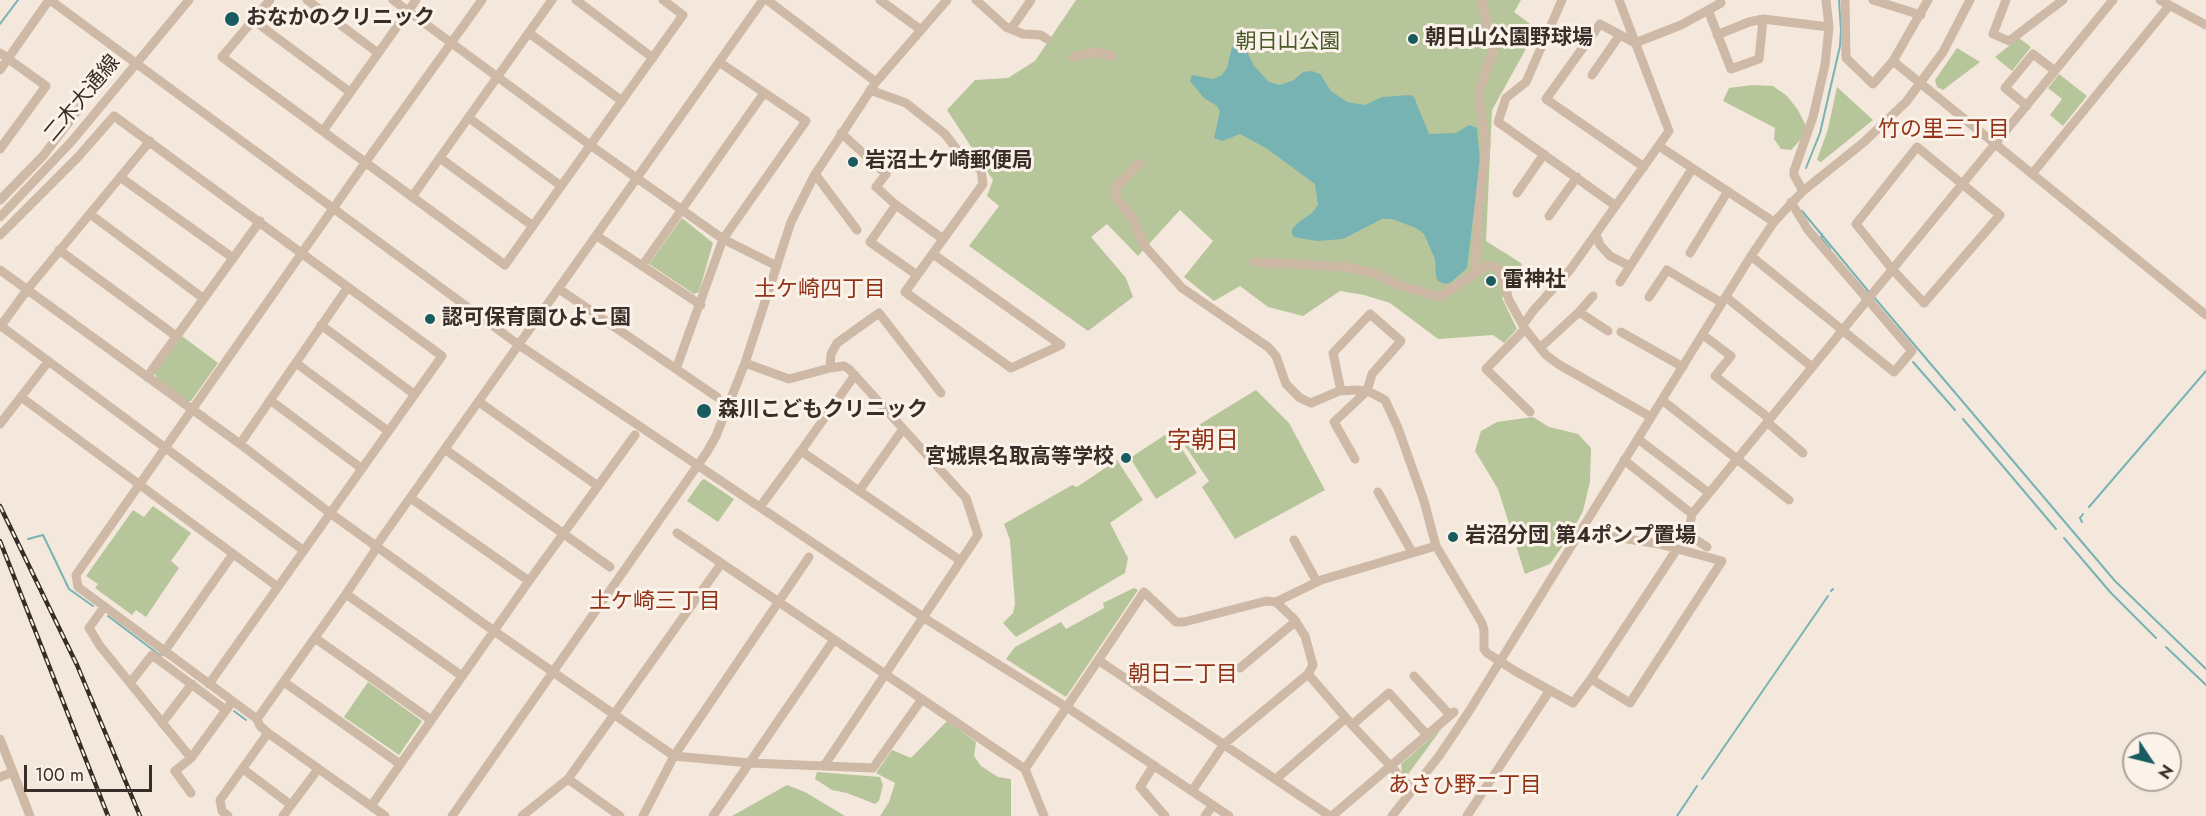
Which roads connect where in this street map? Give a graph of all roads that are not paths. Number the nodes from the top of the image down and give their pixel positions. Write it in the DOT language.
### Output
graph roads {
  1 [pos="50,0"];
  2 [pos="189,0"];
  3 [pos="270,0"];
  4 [pos="307,0"];
  5 [pos="393,0"];
  6 [pos="416,0"];
  7 [pos="482,0"];
  8 [pos="552,0"];
  9 [pos="576,0"];
  10 [pos="663,0"];
  11 [pos="765,0"];
  12 [pos="880,0"];
  13 [pos="947,0"];
  14 [pos="976,0"];
  15 [pos="1031,0"];
  16 [pos="1482,0"];
  17 [pos="1562,0"];
  18 [pos="1618,0"];
  19 [pos="1720,0"];
  20 [pos="1826,0"];
  21 [pos="1845,0"];
  22 [pos="1872,0"];
  23 [pos="1928,0"];
  24 [pos="1970,0"];
  25 [pos="2006,0"];
  26 [pos="2063,0"];
  27 [pos="2113,0"];
  28 [pos="2160,0"];
  29 [pos="2169,6"];
  30 [pos="1708,10"];
  31 [pos="408,12"];
  32 [pos="1921,15"];
  33 [pos="1763,19"];
  34 [pos="253,20"];
  35 [pos="2206,26"];
  36 [pos="1829,27"];
  37 [pos="1011,29"];
  38 [pos="921,30"];
  39 [pos="529,33"];
  40 [pos="1717,35"];
  41 [pos="1620,36"];
  42 [pos="1047,39"];
  43 [pos="451,43"];
  44 [pos="1635,43"];
  45 [pos="378,53"];
  46 [pos="4,56"];
  47 [pos="1112,56"];
  48 [pos="1073,57"];
  49 [pos="653,58"];
  50 [pos="1893,61"];
  51 [pos="138,62"];
  52 [pos="719,62"];
  53 [pos="0,70"];
  54 [pos="2055,71"];
  55 [pos="1592,75"];
  56 [pos="498,76"];
  57 [pos="876,82"];
  58 [pos="1921,83"];
  59 [pos="870,90"];
  60 [pos="350,92"];
  61 [pos="764,93"];
  62 [pos="622,101"];
  63 [pos="81,106"];
  64 [pos="2027,106"];
  65 [pos="469,118"];
  66 [pos="322,131"];
  67 [pos="842,133"];
  68 [pos="150,141"];
  69 [pos="1995,144"];
  70 [pos="590,145"];
  71 [pos="1659,146"];
  72 [pos="0,149"];
  73 [pos="1544,154"];
  74 [pos="440,158"];
  75 [pos="365,163"];
  76 [pos="1139,164"];
  77 [pos="1644,167"];
  78 [pos="1692,169"];
  79 [pos="815,174"];
  80 [pos="2032,174"];
  81 [pos="120,177"];
  82 [pos="1577,177"];
  83 [pos="636,179"];
  84 [pos="1962,184"];
  85 [pos="561,186"];
  86 [pos="1728,191"];
  87 [pos="1803,191"];
  88 [pos="1516,193"];
  89 [pos="412,197"];
  90 [pos="0,200"];
  91 [pos="1791,202"];
  92 [pos="896,205"];
  93 [pos="1616,206"];
  94 [pos="334,209"];
  95 [pos="681,210"];
  96 [pos="90,214"];
  97 [pos="1550,216"];
  98 [pos="0,217"];
  99 [pos="260,221"];
  100 [pos="1774,222"];
  101 [pos="533,226"];
  102 [pos="857,231"];
  103 [pos="1596,235"];
  104 [pos="0,236"];
  105 [pos="597,236"];
  106 [pos="723,239"];
  107 [pos="943,239"];
  108 [pos="59,250"];
  109 [pos="302,253"];
  110 [pos="1690,253"];
  111 [pos="933,254"];
  112 [pos="1751,256"];
  113 [pos="233,258"];
  114 [pos="1254,262"];
  115 [pos="642,266"];
  116 [pos="777,266"];
  117 [pos="1630,266"];
  118 [pos="1892,269"];
  119 [pos="0,270"];
  120 [pos="1475,273"];
  121 [pos="916,275"];
  122 [pos="1620,282"];
  123 [pos="348,287"];
  124 [pos="559,289"];
  125 [pos="27,290"];
  126 [pos="1870,295"];
  127 [pos="1593,296"];
  128 [pos="1649,297"];
  129 [pos="203,298"];
  130 [pos="1724,300"];
  131 [pos="700,305"];
  132 [pos="1579,312"];
  133 [pos="2206,315"];
  134 [pos="321,325"];
  135 [pos="1,327"];
  136 [pos="1524,327"];
  137 [pos="1842,330"];
  138 [pos="1608,331"];
  139 [pos="1621,332"];
  140 [pos="1703,335"];
  141 [pos="176,336"];
  142 [pos="519,345"];
  143 [pos="1540,348"];
  144 [pos="48,362"];
  145 [pos="296,363"];
  146 [pos="745,363"];
  147 [pos="1683,367"];
  148 [pos="1812,367"];
  149 [pos="830,368"];
  150 [pos="676,369"];
  151 [pos="855,375"];
  152 [pos="147,377"];
  153 [pos="1341,391"];
  154 [pos="1367,391"];
  155 [pos="940,393"];
  156 [pos="414,394"];
  157 [pos="21,397"];
  158 [pos="717,397"];
  159 [pos="270,400"];
  160 [pos="1662,400"];
  161 [pos="479,402"];
  162 [pos="192,411"];
  163 [pos="1530,412"];
  164 [pos="1652,417"];
  165 [pos="1768,421"];
  166 [pos="0,424"];
  167 [pos="903,429"];
  168 [pos="388,431"];
  169 [pos="634,435"];
  170 [pos="1638,439"];
  171 [pos="240,444"];
  172 [pos="165,448"];
  173 [pos="446,450"];
  174 [pos="801,451"];
  175 [pos="1803,453"];
  176 [pos="1355,459"];
  177 [pos="1737,459"];
  178 [pos="1624,460"];
  179 [pos="698,465"];
  180 [pos="361,468"];
  181 [pos="140,484"];
  182 [pos="598,486"];
  183 [pos="859,491"];
  184 [pos="1378,492"];
  185 [pos="1709,493"];
  186 [pos="412,499"];
  187 [pos="1789,500"];
  188 [pos="760,507"];
  189 [pos="330,513"];
  190 [pos="1692,514"];
  191 [pos="1582,529"];
  192 [pos="677,533"];
  193 [pos="563,534"];
  194 [pos="1294,540"];
  195 [pos="376,546"];
  196 [pos="1436,546"];
  197 [pos="1707,547"];
  198 [pos="1677,549"];
  199 [pos="303,550"];
  200 [pos="1412,552"];
  201 [pos="233,554"];
  202 [pos="809,557"];
  203 [pos="961,561"];
  204 [pos="721,564"];
  205 [pos="610,567"];
  206 [pos="529,581"];
  207 [pos="1317,582"];
  208 [pos="278,587"];
  209 [pos="346,594"];
  210 [pos="778,602"];
  211 [pos="1276,602"];
  212 [pos="104,607"];
  213 [pos="923,617"];
  214 [pos="1296,621"];
  215 [pos="494,631"];
  216 [pos="315,638"];
  217 [pos="833,641"];
  218 [pos="164,652"];
  219 [pos="1098,660"];
  220 [pos="1500,661"];
  221 [pos="1240,668"];
  222 [pos="553,672"];
  223 [pos="1308,674"];
  224 [pos="885,675"];
  225 [pos="462,676"];
  226 [pos="1414,676"];
  227 [pos="1591,679"];
  228 [pos="284,682"];
  229 [pos="129,683"];
  230 [pos="192,684"];
  231 [pos="209,684"];
  232 [pos="1550,690"];
  233 [pos="922,699"];
  234 [pos="229,706"];
  235 [pos="1066,707"];
  236 [pos="613,714"];
  237 [pos="256,719"];
  238 [pos="431,720"];
  239 [pos="1349,721"];
  240 [pos="162,723"];
  241 [pos="268,734"];
  242 [pos="1426,735"];
  243 [pos="0,739"];
  244 [pos="1224,744"];
  245 [pos="674,756"];
  246 [pos="191,758"];
  247 [pos="750,763"];
  248 [pos="400,764"];
  249 [pos="1154,765"];
  250 [pos="824,766"];
  251 [pos="1390,766"];
  252 [pos="243,769"];
  253 [pos="318,769"];
  254 [pos="1024,769"];
  255 [pos="13,772"];
  256 [pos="0,777"];
  257 [pos="1276,778"];
  258 [pos="568,779"];
  259 [pos="1413,790"];
  260 [pos="1192,791"];
  261 [pos="191,793"];
  262 [pos="291,805"];
  263 [pos="1213,805"];
  264 [pos="371,806"];
  265 [pos="30,816"];
  266 [pos="228,816"];
  267 [pos="283,816"];
  268 [pos="385,816"];
  269 [pos="452,816"];
  270 [pos="522,816"];
  271 [pos="620,816"];
  272 [pos="643,816"];
  273 [pos="713,816"];
  274 [pos="1044,816"];
  275 [pos="1165,816"];
  276 [pos="1205,816"];
  277 [pos="1229,816"];
  278 [pos="1331,816"];
  279 [pos="1392,816"];
  280 [pos="1467,816"];
  1 -- 46 [label="street"];
  1 -- 51 [label="street"];
  2 -- 51 [label="street, 二木大通線"];
  3 -- 34 [label="street"];
  4 -- 45 [label="street"];
  5 -- 31 [label="street"];
  6 -- 31 [label="street"];
  7 -- 43 [label="street"];
  8 -- 39 [label="street"];
  9 -- 49 [label="street"];
  10 -- 49 [label="street"];
  11 -- 52 [label="street"];
  11 -- 57 [label="street"];
  12 -- 38 [label="street"];
  13 -- 38 [label="street"];
  14 -- 37 [label="street"];
  15 -- 37 [label="street"];
  16 -- 120 [label="street"];
  17 -- 73 [label="street"];
  18 -- 44 [label="street"];
  19 -- 30 [label="street"];
  20 -- 36 [label="street"];
  21 -- 50 [label="street"];
  22 -- 32 [label="street"];
  23 -- 32 [label="street"];
  24 -- 58 [label="street"];
  25 -- 26 [label="street"];
  27 -- 54 [label="street"];
  28 -- 29 [label="street"];
  29 -- 35 [label="street"];
  29 -- 80 [label="street"];
  30 -- 40 [label="street"];
  30 -- 44 [label="street"];
  31 -- 43 [label="street"];
  31 -- 45 [label="street"];
  32 -- 50 [label="street"];
  33 -- 36 [label="street"];
  33 -- 40 [label="street"];
  33 -- 40 [label="street"];
  34 -- 60 [label="street"];
  34 -- 66 [label="street"];
  36 -- 87 [label="street"];
  37 -- 42 [label="street"];
  38 -- 57 [label="street"];
  39 -- 56 [label="street"];
  39 -- 62 [label="street"];
  41 -- 44 [label="street"];
  41 -- 55 [label="street"];
  41 -- 77 [label="street"];
  43 -- 56 [label="street"];
  43 -- 75 [label="street"];
  44 -- 71 [label="street"];
  45 -- 60 [label="street"];
  46 -- 53 [label="street"];
  46 -- 72 [label="street"];
  47 -- 48 [label="street"];
  49 -- 62 [label="street"];
  50 -- 58 [label="street"];
  51 -- 94 [label="street"];
  51 -- 98 [label="street, 二木大通線"];
  52 -- 61 [label="street"];
  52 -- 83 [label="street"];
  54 -- 64 [label="street"];
  54 -- 64 [label="street"];
  56 -- 65 [label="street"];
  56 -- 70 [label="street"];
  57 -- 59 [label="street"];
  58 -- 69 [label="street"];
  58 -- 87 [label="street"];
  59 -- 67 [label="street"];
  59 -- 107 [label="street"];
  60 -- 66 [label="street"];
  61 -- 95 [label="street"];
  61 -- 106 [label="street"];
  62 -- 70 [label="street"];
  63 -- 90 [label="street"];
  64 -- 69 [label="street"];
  65 -- 74 [label="street"];
  65 -- 85 [label="street"];
  66 -- 75 [label="street"];
  67 -- 79 [label="street"];
  67 -- 92 [label="street"];
  68 -- 81 [label="street"];
  68 -- 99 [label="street"];
  68 -- 104 [label="street"];
  69 -- 80 [label="street"];
  69 -- 84 [label="street"];
  70 -- 83 [label="street"];
  70 -- 85 [label="street"];
  71 -- 77 [label="street"];
  71 -- 78 [label="street"];
  73 -- 82 [label="street"];
  73 -- 88 [label="street"];
  74 -- 89 [label="street"];
  74 -- 101 [label="street"];
  75 -- 89 [label="street"];
  75 -- 94 [label="street"];
  76 -- 153 [label="street"];
  77 -- 93 [label="street"];
  78 -- 86 [label="street"];
  78 -- 117 [label="street"];
  79 -- 102 [label="street"];
  79 -- 116 [label="street"];
  80 -- 133 [label="street"];
  81 -- 96 [label="street"];
  81 -- 113 [label="street"];
  82 -- 93 [label="street"];
  82 -- 97 [label="street"];
  83 -- 95 [label="street"];
  83 -- 105 [label="street"];
  84 -- 118 [label="street"];
  84 -- 118 [label="street"];
  84 -- 118 [label="street"];
  85 -- 101 [label="street"];
  86 -- 100 [label="street"];
  86 -- 110 [label="street"];
  87 -- 91 [label="street"];
  89 -- 101 [label="street"];
  91 -- 100 [label="street"];
  91 -- 126 [label="street"];
  92 -- 107 [label="street"];
  92 -- 121 [label="street"];
  93 -- 103 [label="street"];
  94 -- 109 [label="street"];
  94 -- 142 [label="street"];
  95 -- 106 [label="street"];
  95 -- 115 [label="street"];
  96 -- 108 [label="street"];
  96 -- 129 [label="street"];
  99 -- 109 [label="street"];
  99 -- 113 [label="street"];
  100 -- 112 [label="street"];
  103 -- 117 [label="street"];
  103 -- 136 [label="street"];
  105 -- 115 [label="street"];
  105 -- 124 [label="street"];
  106 -- 116 [label="street"];
  106 -- 131 [label="street"];
  107 -- 111 [label="street"];
  108 -- 125 [label="street"];
  108 -- 141 [label="street"];
  109 -- 123 [label="street"];
  109 -- 162 [label="street"];
  111 -- 121 [label="street"];
  111 -- 121 [label="street"];
  112 -- 130 [label="street"];
  112 -- 137 [label="street"];
  113 -- 129 [label="street"];
  114 -- 120 [label="street"];
  115 -- 131 [label="street"];
  116 -- 146 [label="street"];
  117 -- 122 [label="street"];
  118 -- 126 [label="street"];
  119 -- 125 [label="street"];
  120 -- 136 [label="street"];
  123 -- 134 [label="street"];
  123 -- 156 [label="street"];
  124 -- 142 [label="street"];
  124 -- 150 [label="street"];
  125 -- 135 [label="street"];
  125 -- 152 [label="street"];
  126 -- 137 [label="street"];
  126 -- 137 [label="street"];
  127 -- 132 [label="street"];
  128 -- 130 [label="street"];
  129 -- 141 [label="street"];
  130 -- 140 [label="street"];
  130 -- 148 [label="street"];
  131 -- 150 [label="street"];
  132 -- 138 [label="street"];
  132 -- 143 [label="street"];
  134 -- 145 [label="street"];
  134 -- 156 [label="street"];
  135 -- 144 [label="street"];
  136 -- 143 [label="street"];
  136 -- 163 [label="street"];
  137 -- 148 [label="street"];
  139 -- 147 [label="street"];
  140 -- 147 [label="street"];
  140 -- 165 [label="street"];
  141 -- 152 [label="street"];
  142 -- 161 [label="street"];
  142 -- 179 [label="street"];
  143 -- 164 [label="street"];
  144 -- 157 [label="street"];
  144 -- 172 [label="street"];
  145 -- 159 [label="street"];
  145 -- 168 [label="street"];
  146 -- 149 [label="street"];
  146 -- 179 [label="street"];
  147 -- 160 [label="street"];
  148 -- 165 [label="street"];
  149 -- 151 [label="street"];
  149 -- 155 [label="street"];
  150 -- 158 [label="street"];
  151 -- 167 [label="street"];
  151 -- 174 [label="street"];
  152 -- 162 [label="street"];
  153 -- 154 [label="street"];
  153 -- 154 [label="street"];
  154 -- 176 [label="street"];
  154 -- 196 [label="street"];
  156 -- 168 [label="street"];
  157 -- 166 [label="street"];
  157 -- 181 [label="street"];
  159 -- 171 [label="street"];
  159 -- 180 [label="street"];
  160 -- 164 [label="street"];
  160 -- 177 [label="street"];
  161 -- 173 [label="street"];
  161 -- 182 [label="street"];
  162 -- 171 [label="street"];
  162 -- 172 [label="street"];
  164 -- 170 [label="street"];
  165 -- 175 [label="street"];
  165 -- 177 [label="street"];
  167 -- 183 [label="street"];
  167 -- 203 [label="street"];
  168 -- 180 [label="street"];
  169 -- 182 [label="street"];
  170 -- 178 [label="street"];
  170 -- 185 [label="street"];
  171 -- 189 [label="street"];
  172 -- 181 [label="street"];
  172 -- 199 [label="street"];
  173 -- 186 [label="street"];
  173 -- 193 [label="street"];
  174 -- 183 [label="street"];
  174 -- 188 [label="street"];
  177 -- 185 [label="street"];
  177 -- 187 [label="street"];
  178 -- 190 [label="street"];
  178 -- 191 [label="street"];
  179 -- 188 [label="street"];
  179 -- 222 [label="street"];
  180 -- 189 [label="street"];
  181 -- 201 [label="street"];
  181 -- 212 [label="street"];
  182 -- 193 [label="street"];
  183 -- 203 [label="street"];
  184 -- 200 [label="street"];
  185 -- 190 [label="street"];
  186 -- 195 [label="street"];
  186 -- 206 [label="street"];
  188 -- 213 [label="street"];
  189 -- 195 [label="street"];
  189 -- 199 [label="street"];
  190 -- 197 [label="street"];
  191 -- 198 [label="street"];
  191 -- 220 [label="street"];
  192 -- 204 [label="street"];
  193 -- 205 [label="street"];
  193 -- 206 [label="street"];
  194 -- 207 [label="street"];
  195 -- 209 [label="street"];
  195 -- 215 [label="street"];
  196 -- 200 [label="street"];
  196 -- 220 [label="street"];
  198 -- 227 [label="street"];
  198 -- 227 [label="street"];
  199 -- 208 [label="street"];
  200 -- 207 [label="street"];
  201 -- 208 [label="street"];
  201 -- 218 [label="street"];
  202 -- 210 [label="street"];
  203 -- 213 [label="street"];
  204 -- 210 [label="street"];
  204 -- 236 [label="street"];
  206 -- 215 [label="street"];
  207 -- 211 [label="street"];
  208 -- 231 [label="street"];
  209 -- 216 [label="street"];
  209 -- 225 [label="street"];
  210 -- 217 [label="street"];
  210 -- 245 [label="street"];
  211 -- 214 [label="street"];
  211 -- 219 [label="street"];
  212 -- 218 [label="street"];
  212 -- 229 [label="street"];
  213 -- 224 [label="street"];
  213 -- 235 [label="street"];
  214 -- 221 [label="street"];
  214 -- 223 [label="street"];
  215 -- 222 [label="street"];
  215 -- 225 [label="street"];
  216 -- 228 [label="street"];
  216 -- 238 [label="street"];
  217 -- 224 [label="street"];
  217 -- 247 [label="street"];
  218 -- 231 [label="street"];
  219 -- 235 [label="street"];
  219 -- 244 [label="street"];
  220 -- 232 [label="street"];
  220 -- 259 [label="street"];
  222 -- 236 [label="street"];
  222 -- 269 [label="street"];
  223 -- 239 [label="street"];
  223 -- 244 [label="street"];
  224 -- 233 [label="street"];
  224 -- 250 [label="street"];
  225 -- 238 [label="street"];
  226 -- 242 [label="street"];
  227 -- 232 [label="street"];
  228 -- 237 [label="street"];
  228 -- 248 [label="street"];
  229 -- 230 [label="street"];
  229 -- 240 [label="street"];
  230 -- 234 [label="street"];
  230 -- 240 [label="street"];
  231 -- 234 [label="street"];
  232 -- 280 [label="street"];
  233 -- 250 [label="street"];
  233 -- 254 [label="street"];
  234 -- 237 [label="street"];
  234 -- 246 [label="street"];
  235 -- 249 [label="street"];
  235 -- 254 [label="street"];
  236 -- 245 [label="street"];
  236 -- 258 [label="street"];
  237 -- 241 [label="street"];
  238 -- 248 [label="street"];
  239 -- 242 [label="street"];
  239 -- 251 [label="street"];
  239 -- 257 [label="street"];
  240 -- 246 [label="street"];
  241 -- 252 [label="street"];
  241 -- 253 [label="street"];
  242 -- 251 [label="street"];
  243 -- 255 [label="street"];
  244 -- 257 [label="street"];
  244 -- 260 [label="street"];
  245 -- 247 [label="street"];
  245 -- 272 [label="street"];
  246 -- 261 [label="street"];
  247 -- 250 [label="street"];
  247 -- 273 [label="street"];
  248 -- 264 [label="street"];
  249 -- 260 [label="street"];
  249 -- 275 [label="street"];
  251 -- 259 [label="street"];
  251 -- 278 [label="street"];
  252 -- 262 [label="street"];
  252 -- 266 [label="street"];
  253 -- 262 [label="street"];
  253 -- 264 [label="street"];
  254 -- 274 [label="street"];
  255 -- 256 [label="street"];
  255 -- 265 [label="street"];
  257 -- 278 [label="street"];
  258 -- 270 [label="street"];
  258 -- 271 [label="street"];
  259 -- 279 [label="street"];
  260 -- 263 [label="street"];
  262 -- 267 [label="street"];
  263 -- 276 [label="street"];
  263 -- 277 [label="street"];
  264 -- 268 [label="street"];
}
